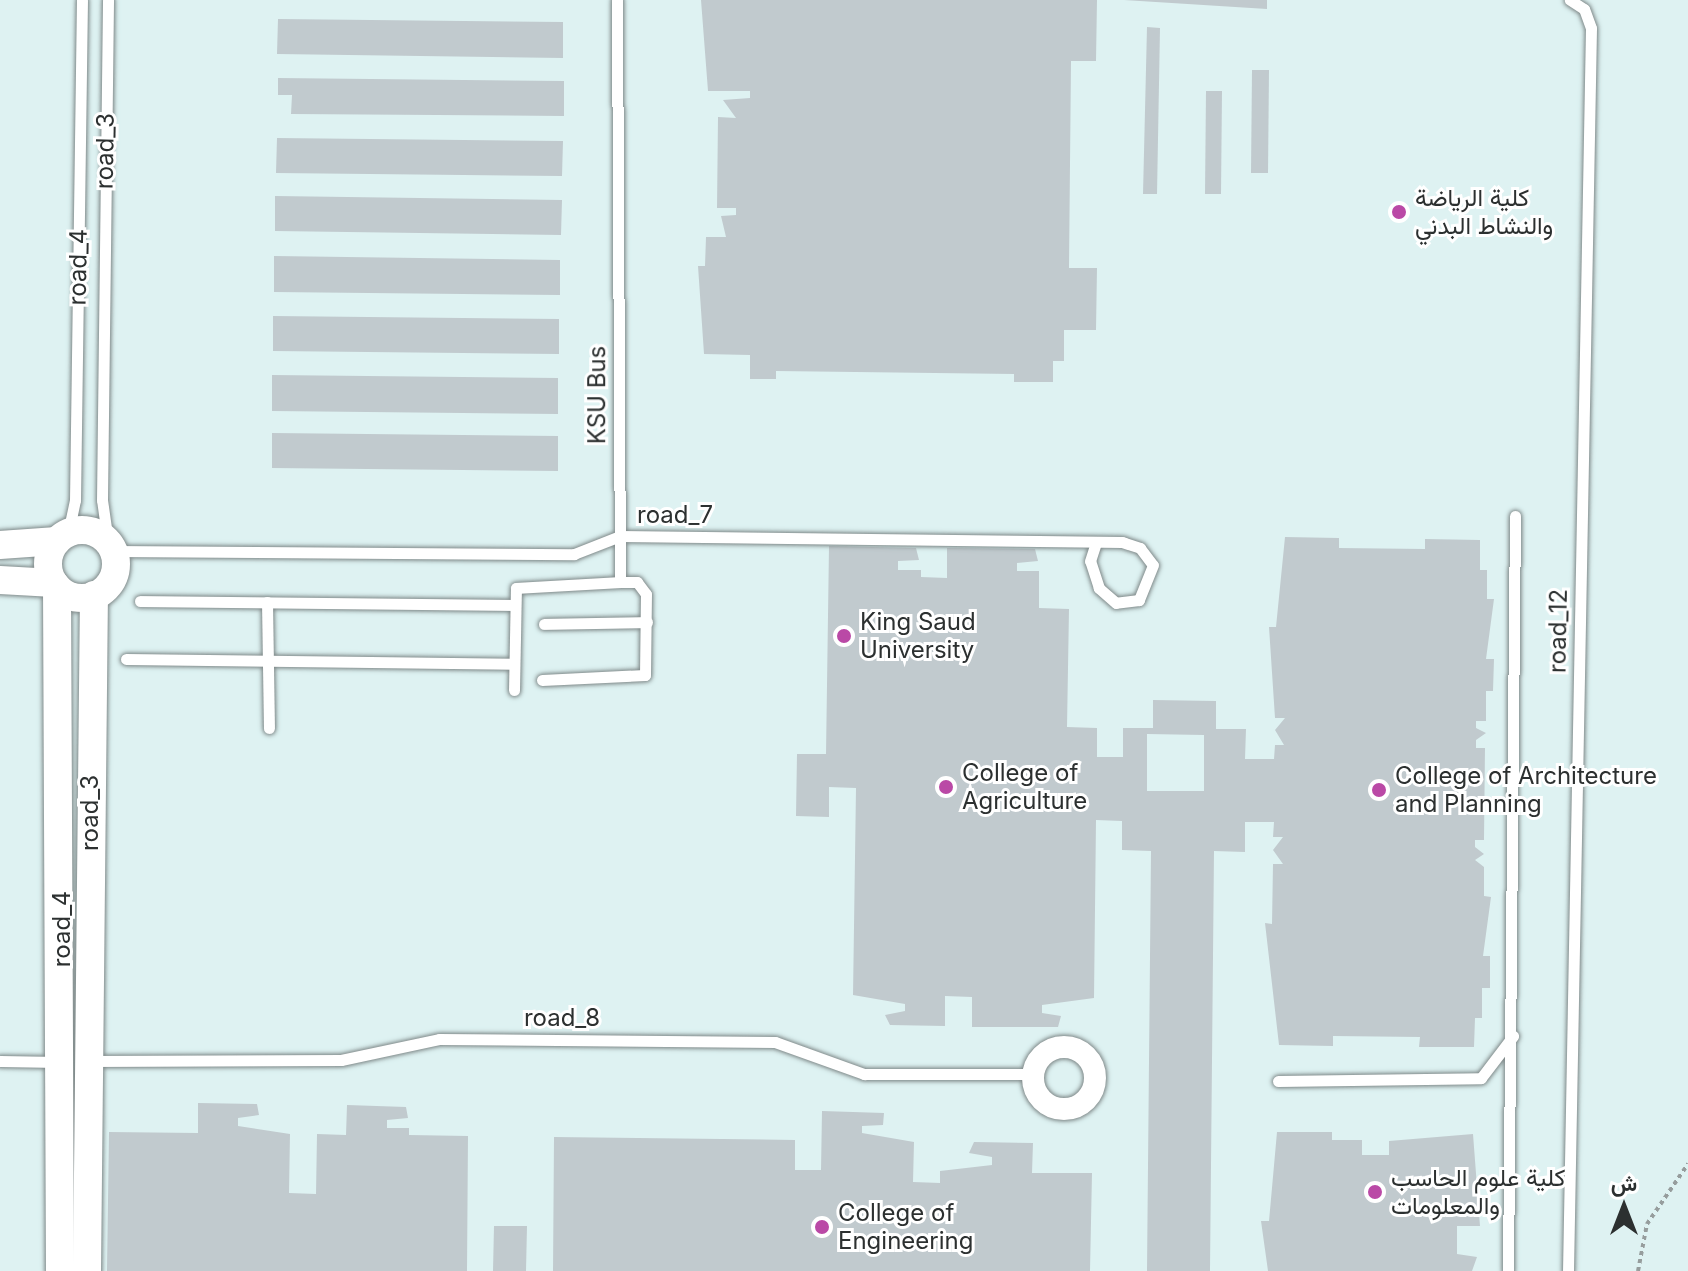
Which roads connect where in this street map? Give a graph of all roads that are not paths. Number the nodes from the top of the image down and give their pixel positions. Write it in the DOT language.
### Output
graph roads {
  1 [pos="82,0"];
  2 [pos="108,0"];
  3 [pos="617,0"];
  4 [pos="1570,0"];
  5 [pos="1515,516"];
  6 [pos="620,536"];
  7 [pos="62,537"];
  8 [pos="1096,542"];
  9 [pos="0,545"];
  10 [pos="110,546"];
  11 [pos="0,580"];
  12 [pos="620,582"];
  13 [pos="56,585"];
  14 [pos="94,595"];
  15 [pos="140,601"];
  16 [pos="267,602"];
  17 [pos="512,605"];
  18 [pos="647,622"];
  19 [pos="544,624"];
  20 [pos="126,659"];
  21 [pos="268,661"];
  22 [pos="513,664"];
  23 [pos="542,680"];
  24 [pos="514,690"];
  25 [pos="269,728"];
  26 [pos="1513,1035"];
  27 [pos="0,1061"];
  28 [pos="75,1061"];
  29 [pos="1032,1074"];
  30 [pos="1278,1081"];
  31 [pos="60,1271"];
  32 [pos="87,1271"];
  33 [pos="1508,1271"];
  34 [pos="1568,1271"];
  1 -- 7 [label="lane, road_4"];
  2 -- 10 [label="lane, road_3"];
  3 -- 6 [label="lane, KSU Bus"];
  4 -- 34 [label="lane, road_12"];
  5 -- 26 [label="lane"];
  6 -- 8 [label="lane, road_7"];
  6 -- 10 [label="lane, road_7"];
  6 -- 12 [label="lane, KSU Bus"];
  7 -- 9 [label="street"];
  7 -- 10 [label="street"];
  7 -- 13 [label="street"];
  8 -- 8 [label="lane, road_7"];
  10 -- 14 [label="street"];
  11 -- 13 [label="street"];
  12 -- 17 [label="lane"];
  12 -- 18 [label="lane"];
  13 -- 14 [label="street"];
  13 -- 28 [label="street, road_4"];
  14 -- 28 [label="street, road_3"];
  15 -- 16 [label="lane"];
  16 -- 17 [label="lane"];
  16 -- 21 [label="lane"];
  17 -- 22 [label="lane"];
  18 -- 19 [label="lane"];
  18 -- 23 [label="lane"];
  20 -- 21 [label="lane"];
  21 -- 22 [label="lane"];
  21 -- 25 [label="lane"];
  22 -- 24 [label="lane"];
  26 -- 30 [label="lane"];
  26 -- 33 [label="lane"];
  27 -- 28 [label="lane, road_8"];
  28 -- 29 [label="lane, road_8"];
  28 -- 31 [label="street, road_4"];
  28 -- 32 [label="street, road_3"];
}
